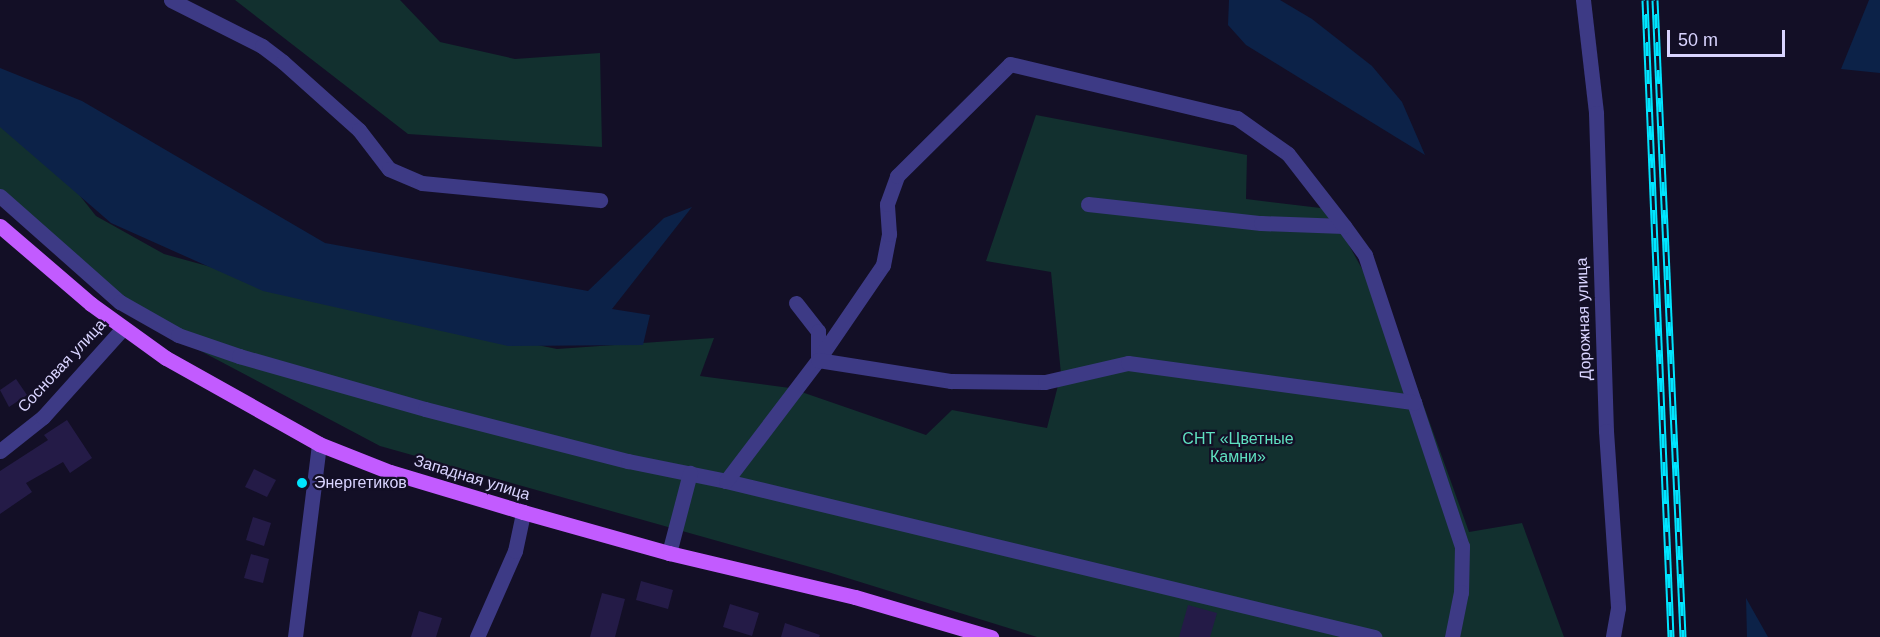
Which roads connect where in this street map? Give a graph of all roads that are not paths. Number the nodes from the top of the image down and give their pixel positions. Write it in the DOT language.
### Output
graph roads {
  1 [pos="171,0"];
  2 [pos="1583,0"];
  3 [pos="0,196"];
  4 [pos="600,200"];
  5 [pos="1088,204"];
  6 [pos="0,226"];
  7 [pos="1344,226"];
  8 [pos="796,303"];
  9 [pos="123,328"];
  10 [pos="819,360"];
  11 [pos="1414,402"];
  12 [pos="319,444"];
  13 [pos="0,451"];
  14 [pos="690,473"];
  15 [pos="726,481"];
  16 [pos="523,512"];
  17 [pos="669,552"];
  18 [pos="295,637"];
  19 [pos="477,637"];
  20 [pos="992,637"];
  21 [pos="1374,637"];
  22 [pos="1452,637"];
  23 [pos="1613,637"];
  1 -- 4 [label="street"];
  2 -- 23 [label="street, Дорожная улица"];
  3 -- 14 [label="street"];
  5 -- 7 [label="street"];
  6 -- 9 [label="main road, Западная улица"];
  7 -- 10 [label="street"];
  7 -- 11 [label="street"];
  8 -- 10 [label="street"];
  9 -- 12 [label="main road, Западная улица"];
  9 -- 13 [label="street, Сосновая улица"];
  10 -- 11 [label="street"];
  10 -- 15 [label="street"];
  11 -- 22 [label="street"];
  12 -- 16 [label="main road, Западная улица"];
  12 -- 18 [label="street"];
  14 -- 15 [label="street"];
  14 -- 17 [label="street"];
  15 -- 21 [label="street"];
  16 -- 17 [label="main road, Западная улица"];
  16 -- 19 [label="street"];
  17 -- 20 [label="main road, Западная улица"];
}
